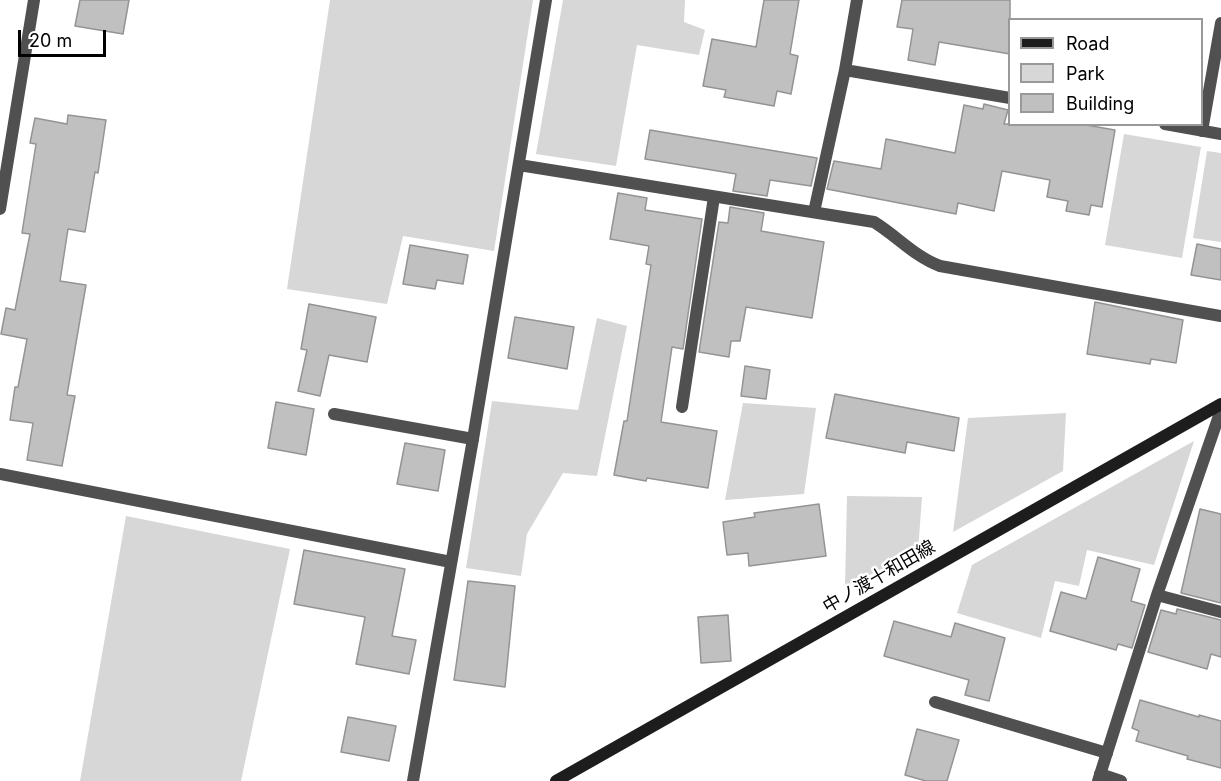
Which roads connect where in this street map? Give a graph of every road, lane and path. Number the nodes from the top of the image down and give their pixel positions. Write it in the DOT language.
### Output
graph roads {
  1 [pos="34,0"];
  2 [pos="546,0"];
  3 [pos="857,0"];
  4 [pos="1221,23"];
  5 [pos="845,70"];
  6 [pos="1008,98"];
  7 [pos="1203,125"];
  8 [pos="1176,126"];
  9 [pos="1203,126"];
  10 [pos="1202,131"];
  11 [pos="1221,134"];
  12 [pos="519,165"];
  13 [pos="714,197"];
  14 [pos="0,209"];
  15 [pos="814,212"];
  16 [pos="1221,316"];
  17 [pos="1221,404"];
  18 [pos="682,407"];
  19 [pos="1221,410"];
  20 [pos="334,414"];
  21 [pos="473,439"];
  22 [pos="0,474"];
  23 [pos="451,562"];
  24 [pos="1157,595"];
  25 [pos="1221,612"];
  26 [pos="935,702"];
  27 [pos="1107,753"];
  28 [pos="1099,778"];
  29 [pos="413,781"];
  30 [pos="556,781"];
  31 [pos="1121,781"];
  1 -- 14 [label="street"];
  2 -- 12 [label="street"];
  3 -- 5 [label="street"];
  4 -- 7 [label="street"];
  5 -- 6 [label="street"];
  5 -- 15 [label="street"];
  8 -- 10 [label="street"];
  9 -- 10 [label="street"];
  10 -- 11 [label="street"];
  12 -- 13 [label="street"];
  12 -- 21 [label="street"];
  13 -- 15 [label="street"];
  13 -- 18 [label="street"];
  15 -- 16 [label="street"];
  17 -- 30 [label="main road, 中ノ渡十和田線"];
  19 -- 24 [label="street"];
  20 -- 21 [label="street"];
  21 -- 23 [label="street"];
  22 -- 23 [label="street"];
  23 -- 29 [label="street"];
  24 -- 25 [label="street"];
  24 -- 27 [label="street"];
  26 -- 27 [label="street"];
  27 -- 28 [label="street"];
  28 -- 31 [label="street"];
}
